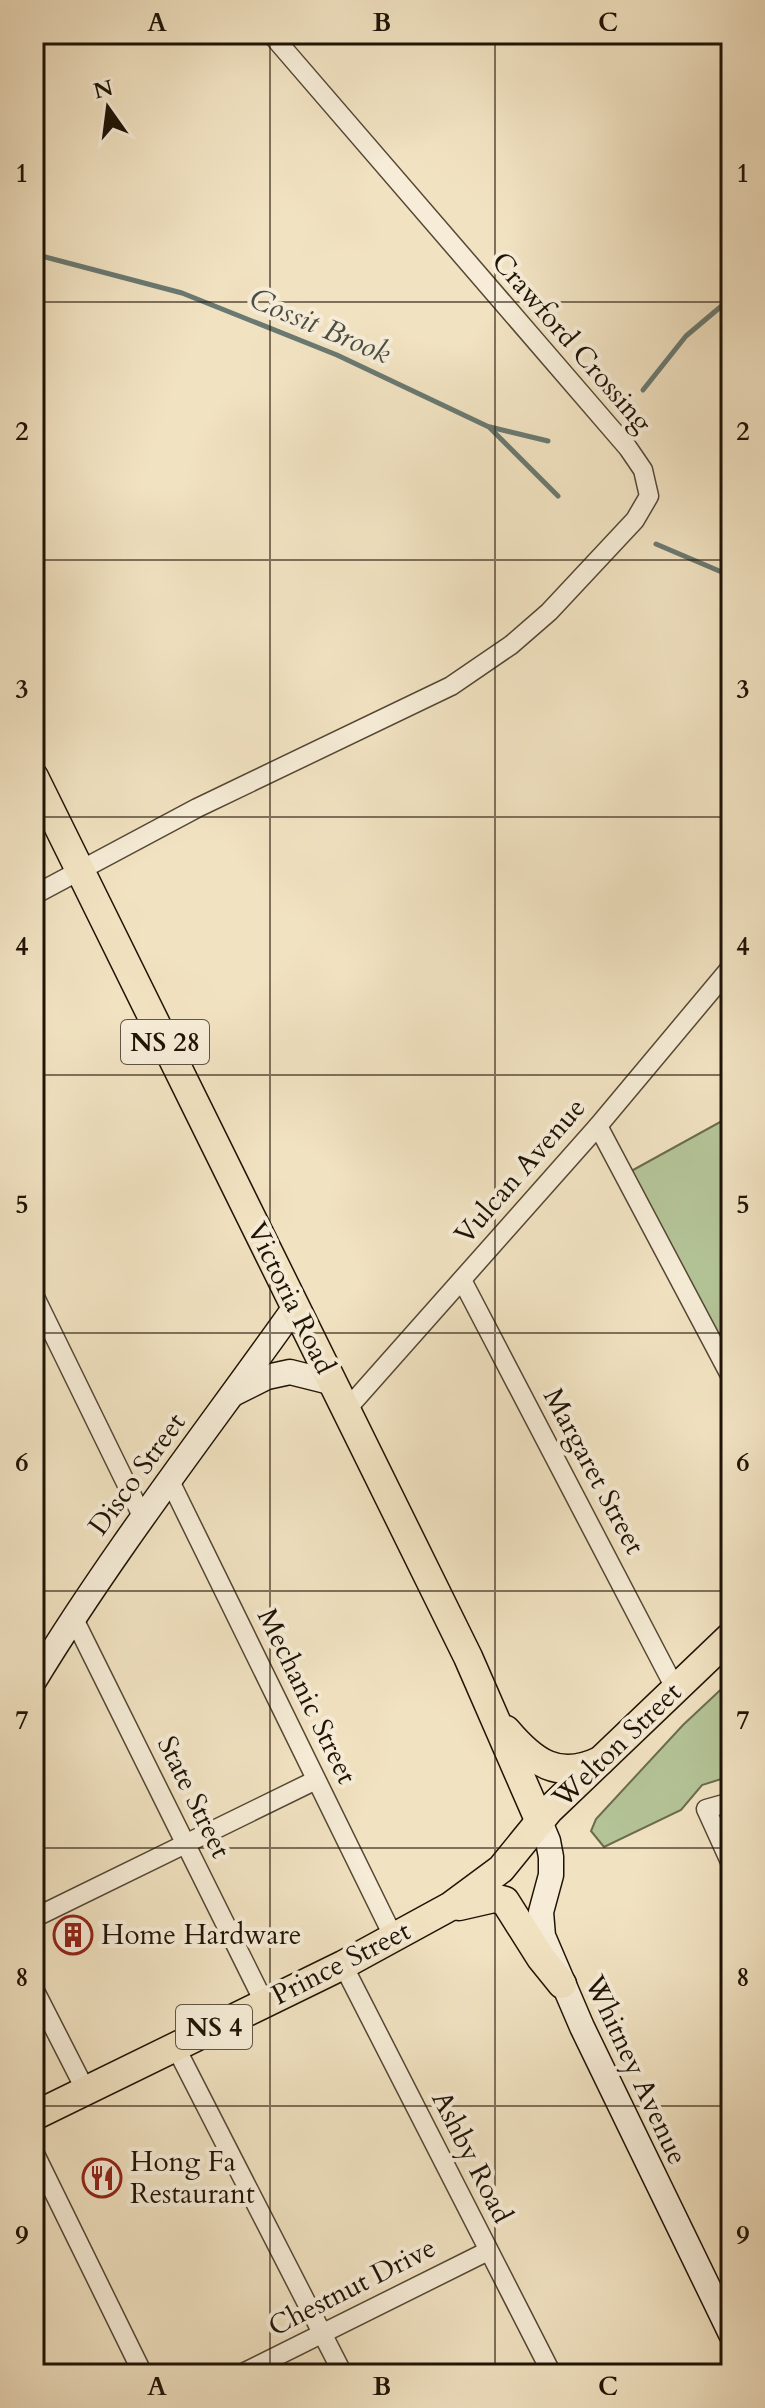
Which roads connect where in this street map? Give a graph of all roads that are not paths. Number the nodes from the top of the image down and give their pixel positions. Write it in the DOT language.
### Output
graph roads {
  1 [pos="271,34"];
  2 [pos="34,777"];
  3 [pos="79,871"];
  4 [pos="34,895"];
  5 [pos="731,967"];
  6 [pos="598,1126"];
  7 [pos="462,1280"];
  8 [pos="34,1295"];
  9 [pos="295,1307"];
  10 [pos="731,1377"];
  11 [pos="334,1383"];
  12 [pos="233,1394"];
  13 [pos="347,1409"];
  14 [pos="169,1479"];
  15 [pos="142,1516"];
  16 [pos="73,1617"];
  17 [pos="731,1636"];
  18 [pos="34,1681"];
  19 [pos="675,1688"];
  20 [pos="493,1714"];
  21 [pos="604,1759"];
  22 [pos="316,1780"];
  23 [pos="731,1802"];
  24 [pos="540,1822"];
  25 [pos="186,1844"];
  26 [pos="731,1864"];
  27 [pos="451,1906"];
  28 [pos="34,1918"];
  29 [pos="394,1938"];
  30 [pos="343,1965"];
  31 [pos="562,1984"];
  32 [pos="34,1989"];
  33 [pos="264,2002"];
  34 [pos="175,2046"];
  35 [pos="86,2091"];
  36 [pos="34,2116"];
  37 [pos="34,2152"];
  38 [pos="488,2251"];
  39 [pos="322,2332"];
  40 [pos="731,2334"];
  41 [pos="143,2374"];
  42 [pos="241,2374"];
  43 [pos="343,2374"];
  44 [pos="552,2374"];
  1 -- 3 [label="street, Crawford Crossing"];
  2 -- 3 [label="main road, Victoria Road / NS 28"];
  3 -- 4 [label="street"];
  3 -- 9 [label="main road, Victoria Road / NS 28"];
  5 -- 6 [label="street, Vulcan Avenue"];
  6 -- 7 [label="street, Vulcan Avenue"];
  6 -- 10 [label="street"];
  7 -- 13 [label="street, Vulcan Avenue"];
  7 -- 19 [label="street, Margaret Street"];
  8 -- 15 [label="street"];
  9 -- 11 [label="main road, Victoria Road / NS 28"];
  9 -- 12 [label="street, Disco Street"];
  11 -- 12 [label="street"];
  11 -- 13 [label="main road, Victoria Road / NS 28"];
  12 -- 14 [label="street, Disco Street"];
  13 -- 20 [label="main road, Victoria Road / NS 28"];
  14 -- 15 [label="street, Disco Street"];
  14 -- 22 [label="street, Mechanic Street"];
  15 -- 16 [label="street, Disco Street"];
  16 -- 18 [label="street, Disco Street"];
  16 -- 25 [label="street, State Street"];
  17 -- 19 [label="main road, Welton Street / NS 4"];
  19 -- 21 [label="main road, Welton Street / NS 4"];
  20 -- 21 [label="main road"];
  20 -- 24 [label="main road, Victoria Road / NS 28"];
  21 -- 24 [label="main road, Welton Street / NS 4"];
  22 -- 25 [label="street"];
  22 -- 29 [label="street, Mechanic Street"];
  23 -- 26 [label="street"];
  24 -- 27 [label="main road, Prince Street / NS 4"];
  24 -- 31 [label="street, Whitney Avenue"];
  25 -- 28 [label="street"];
  25 -- 33 [label="street, State Street"];
  27 -- 29 [label="main road, Prince Street / NS 4"];
  27 -- 31 [label="main road"];
  29 -- 30 [label="main road, Prince Street / NS 4"];
  30 -- 33 [label="main road, Prince Street / NS 4"];
  30 -- 38 [label="street, Ashby Road"];
  31 -- 40 [label="street, Whitney Avenue"];
  32 -- 35 [label="street"];
  33 -- 34 [label="main road, Prince Street / NS 4"];
  34 -- 35 [label="main road, Prince Street / NS 4"];
  34 -- 39 [label="street"];
  35 -- 36 [label="main road, Prince Street / NS 4"];
  37 -- 41 [label="street"];
  38 -- 39 [label="street, Chestnut Drive"];
  38 -- 44 [label="street, Ashby Road"];
  39 -- 42 [label="street, Chestnut Drive"];
  39 -- 43 [label="street"];
}
